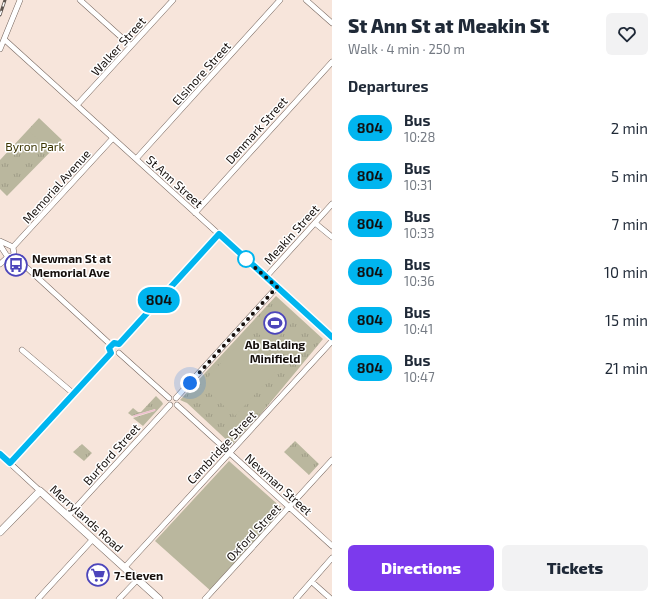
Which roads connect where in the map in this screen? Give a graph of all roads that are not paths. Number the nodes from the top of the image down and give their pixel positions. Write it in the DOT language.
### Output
graph roads {
  1 [pos="20,0"];
  2 [pos="80,0"];
  3 [pos="173,0"];
  4 [pos="280,0"];
  5 [pos="306,0"];
  6 [pos="332,23"];
  7 [pos="5,40"];
  8 [pos="131,46"];
  9 [pos="0,49"];
  10 [pos="332,62"];
  11 [pos="77,105"];
  12 [pos="113,138"];
  13 [pos="136,159"];
  14 [pos="332,204"];
  15 [pos="195,213"];
  16 [pos="315,223"];
  17 [pos="219,234"];
  18 [pos="332,237"];
  19 [pos="0,241"];
  20 [pos="0,245"];
  21 [pos="12,247"];
  22 [pos="7,254"];
  23 [pos="0,258"];
  24 [pos="0,264"];
  25 [pos="266,277"];
  26 [pos="277,287"];
  27 [pos="332,337"];
  28 [pos="332,341"];
  29 [pos="119,344"];
  30 [pos="111,345"];
  31 [pos="22,350"];
  32 [pos="111,353"];
  33 [pos="119,353"];
  34 [pos="74,394"];
  35 [pos="169,398"];
  36 [pos="176,398"];
  37 [pos="170,405"];
  38 [pos="176,405"];
  39 [pos="229,453"];
  40 [pos="0,454"];
  41 [pos="332,460"];
  42 [pos="10,463"];
  43 [pos="40,491"];
  44 [pos="289,507"];
  45 [pos="68,516"];
  46 [pos="0,532"];
  47 [pos="93,539"];
  48 [pos="332,546"];
  49 [pos="332,558"];
  50 [pos="125,567"];
  51 [pos="138,579"];
  52 [pos="312,582"];
  53 [pos="38,599"];
  54 [pos="119,599"];
  55 [pos="159,599"];
  56 [pos="205,599"];
  57 [pos="296,599"];
  58 [pos="331,599"];
  1 -- 7 [label="street"];
  2 -- 8 [label="street"];
  3 -- 8 [label="street, Walker Street"];
  4 -- 13 [label="street, Elsinore Street"];
  5 -- 6 [label="street"];
  7 -- 9 [label="street"];
  7 -- 11 [label="street, St Ann Street"];
  8 -- 11 [label="street, Walker Street"];
  10 -- 15 [label="street, Denmark Street"];
  11 -- 12 [label="street, St Ann Street"];
  12 -- 13 [label="street, St Ann Street"];
  12 -- 21 [label="street, Memorial Avenue"];
  13 -- 15 [label="street, St Ann Street"];
  14 -- 16 [label="street, Meakin Street"];
  15 -- 17 [label="street, St Ann Street"];
  16 -- 18 [label="street"];
  16 -- 25 [label="street, Meakin Street"];
  17 -- 25 [label="street, St Ann Street"];
  17 -- 29 [label="street"];
  19 -- 21 [label="street"];
  20 -- 22 [label="street"];
  21 -- 22 [label="street"];
  21 -- 22 [label="street, Memorial Avenue"];
  22 -- 23 [label="street"];
  22 -- 24 [label="street"];
  22 -- 30 [label="street"];
  25 -- 26 [label="street, St Ann Street"];
  26 -- 27 [label="street, St Ann Street"];
  26 -- 36 [label="street"];
  28 -- 39 [label="street, Cambridge Street"];
  29 -- 30 [label="street"];
  29 -- 33 [label="street"];
  30 -- 32 [label="street"];
  31 -- 34 [label="street"];
  32 -- 33 [label="street"];
  32 -- 34 [label="street"];
  33 -- 35 [label="street"];
  34 -- 42 [label="street"];
  35 -- 36 [label="street"];
  35 -- 37 [label="street"];
  36 -- 38 [label="street"];
  37 -- 38 [label="street"];
  37 -- 45 [label="street, Burford Street"];
  38 -- 39 [label="street, Newman Street"];
  39 -- 44 [label="street, Newman Street"];
  39 -- 50 [label="street, Cambridge Street"];
  40 -- 42 [label="street, Merrylands Road"];
  41 -- 44 [label="street, Oxford Street"];
  42 -- 43 [label="street, Merrylands Road"];
  43 -- 45 [label="main road, Merrylands Road"];
  43 -- 46 [label="main road"];
  44 -- 48 [label="street, Newman Street"];
  44 -- 56 [label="street, Oxford Street"];
  45 -- 47 [label="main road, Merrylands Road"];
  47 -- 50 [label="main road, Merrylands Road"];
  47 -- 53 [label="street"];
  49 -- 52 [label="street"];
  50 -- 51 [label="main road, Merrylands Road"];
  51 -- 54 [label="street"];
  51 -- 55 [label="main road, Merrylands Road"];
  52 -- 57 [label="street"];
  52 -- 58 [label="street"];
}
